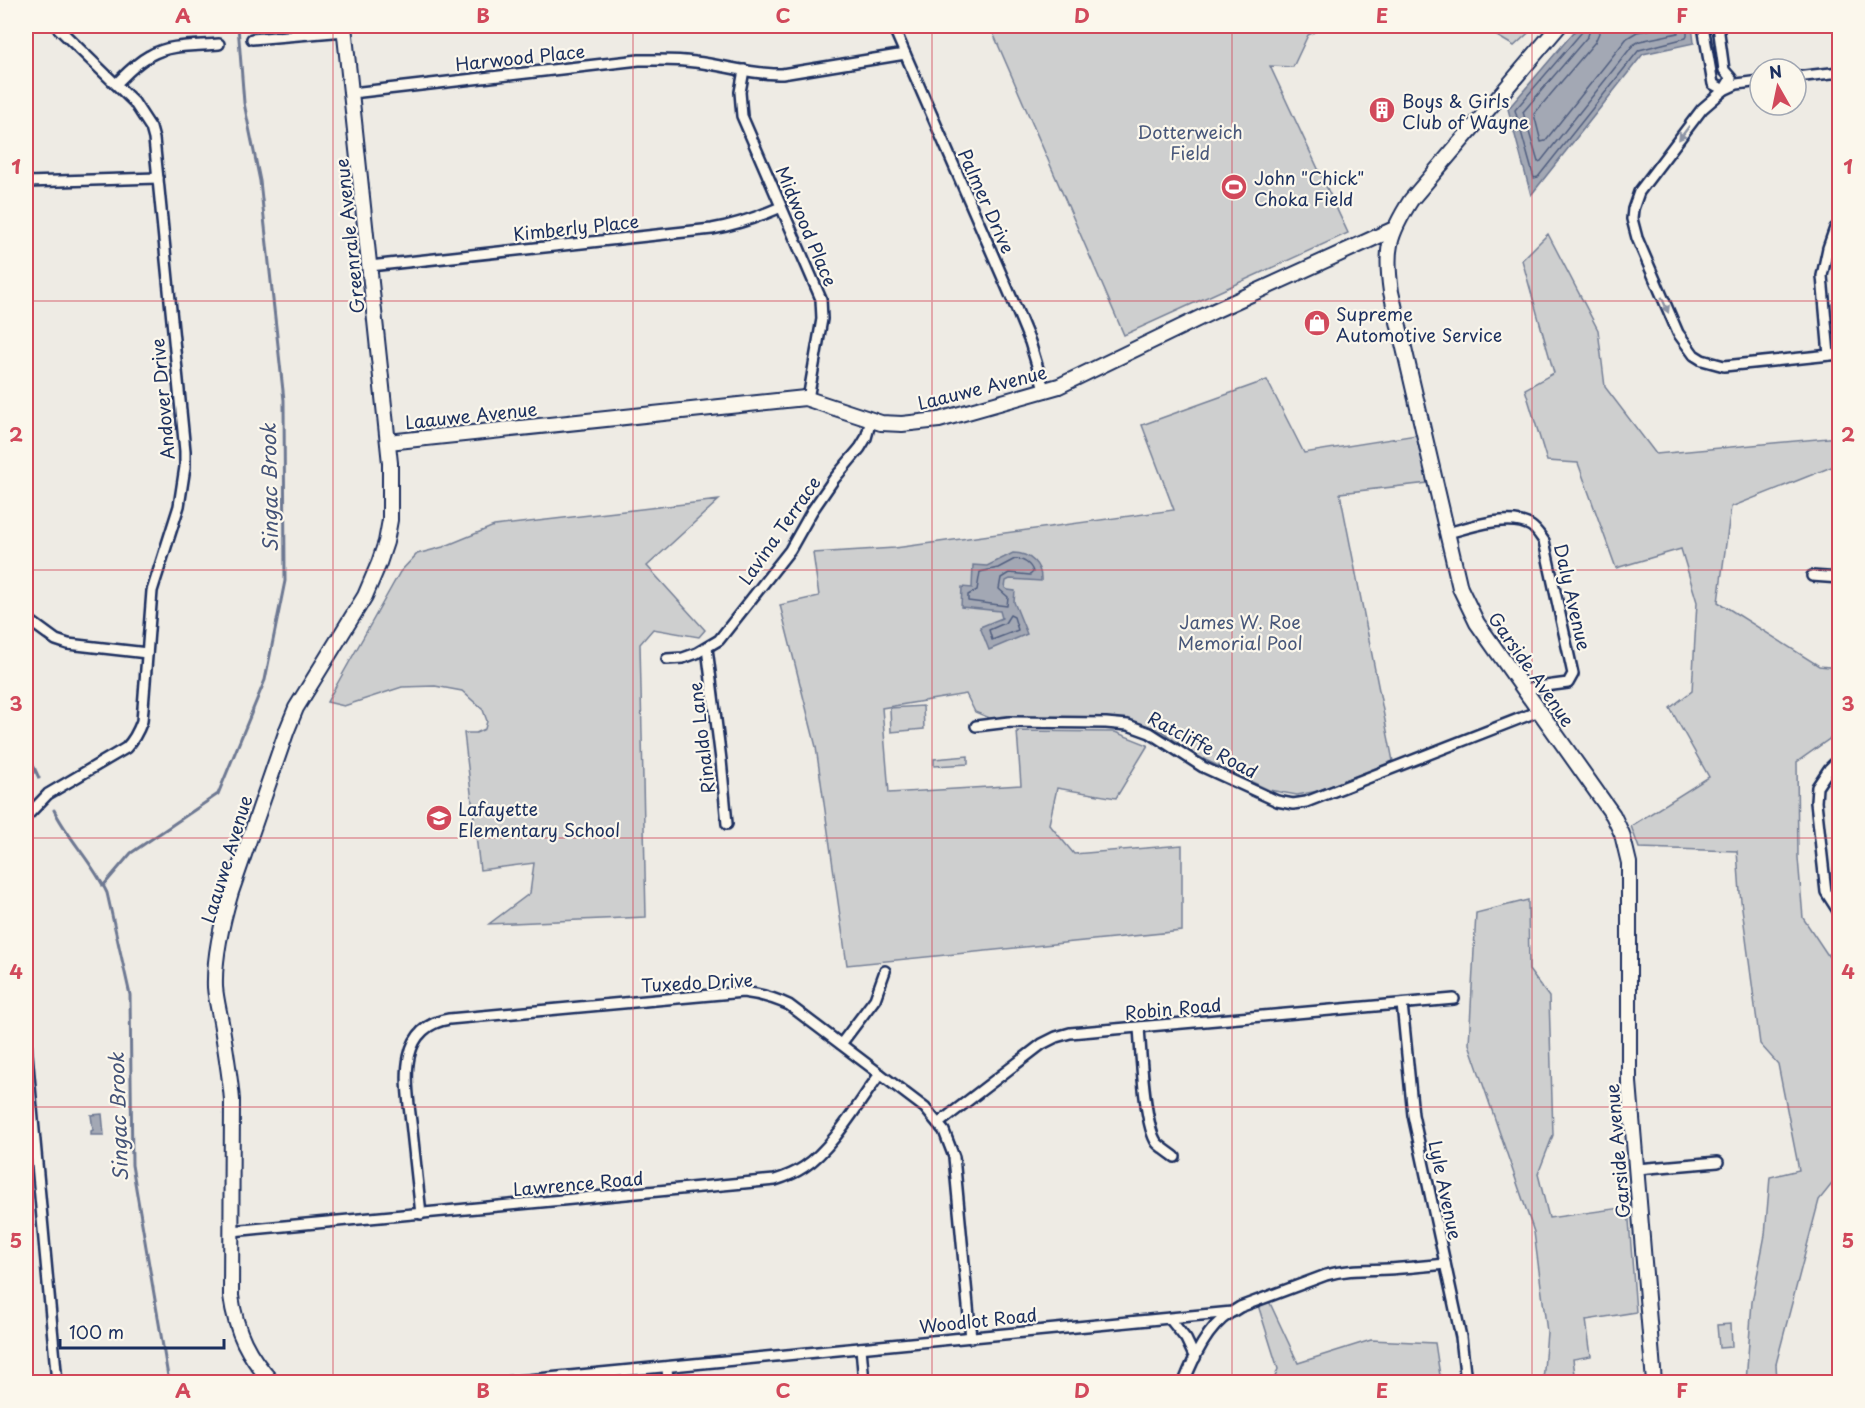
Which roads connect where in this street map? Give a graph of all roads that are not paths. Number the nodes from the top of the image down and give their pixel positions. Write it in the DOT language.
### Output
graph roads {
  1 [pos="56,26"];
  2 [pos="893,26"];
  3 [pos="1559,26"];
  4 [pos="1703,26"];
  5 [pos="1718,26"];
  6 [pos="345,28"];
  7 [pos="252,39"];
  8 [pos="219,44"];
  9 [pos="905,54"];
  10 [pos="744,70"];
  11 [pos="1839,72"];
  12 [pos="1808,76"];
  13 [pos="1748,83"];
  14 [pos="116,84"];
  15 [pos="1724,90"];
  16 [pos="352,93"];
  17 [pos="158,178"];
  18 [pos="26,182"];
  19 [pos="781,207"];
  20 [pos="1835,228"];
  21 [pos="1394,229"];
  22 [pos="370,266"];
  23 [pos="1839,354"];
  24 [pos="1829,355"];
  25 [pos="1045,392"];
  26 [pos="808,399"];
  27 [pos="871,420"];
  28 [pos="388,442"];
  29 [pos="1448,533"];
  30 [pos="1812,576"];
  31 [pos="1839,578"];
  32 [pos="26,618"];
  33 [pos="706,648"];
  34 [pos="147,653"];
  35 [pos="667,659"];
  36 [pos="1523,689"];
  37 [pos="1539,711"];
  38 [pos="976,726"];
  39 [pos="1839,758"];
  40 [pos="26,817"];
  41 [pos="727,824"];
  42 [pos="1839,914"];
  43 [pos="885,971"];
  44 [pos="1454,999"];
  45 [pos="1402,1004"];
  46 [pos="1139,1028"];
  47 [pos="26,1043"];
  48 [pos="841,1044"];
  49 [pos="880,1074"];
  50 [pos="939,1123"];
  51 [pos="29,1128"];
  52 [pos="1175,1157"];
  53 [pos="1718,1162"];
  54 [pos="1637,1169"];
  55 [pos="421,1214"];
  56 [pos="231,1231"];
  57 [pos="1445,1264"];
  58 [pos="1232,1312"];
  59 [pos="1170,1319"];
  60 [pos="971,1338"];
  61 [pos="861,1348"];
  62 [pos="1195,1358"];
  63 [pos="667,1367"];
  64 [pos="57,1383"];
  65 [pos="272,1383"];
  66 [pos="507,1383"];
  67 [pos="668,1383"];
  68 [pos="864,1383"];
  69 [pos="1184,1383"];
  70 [pos="1466,1383"];
  71 [pos="1654,1383"];
  1 -- 14 [label="street, Andover Drive"];
  2 -- 9 [label="street, Palmer Drive"];
  3 -- 21 [label="street, Garside Avenue"];
  4 -- 15 [label="street"];
  5 -- 15 [label="street"];
  6 -- 7 [label="street"];
  6 -- 16 [label="street, Greenrale Avenue"];
  8 -- 14 [label="street"];
  9 -- 10 [label="street, Harwood Place"];
  9 -- 25 [label="street, Palmer Drive"];
  10 -- 16 [label="street, Harwood Place"];
  10 -- 19 [label="street, Midwood Place"];
  11 -- 12 [label="street"];
  13 -- 15 [label="street"];
  14 -- 17 [label="street, Andover Drive"];
  15 -- 24 [label="street, one-way"];
  16 -- 22 [label="street, Greenrale Avenue"];
  17 -- 18 [label="street"];
  17 -- 34 [label="street, Andover Drive"];
  19 -- 22 [label="street, Kimberly Place"];
  19 -- 26 [label="street, Midwood Place"];
  20 -- 24 [label="street"];
  21 -- 25 [label="street, Laauwe Avenue"];
  21 -- 29 [label="street, Garside Avenue"];
  22 -- 28 [label="street, Greenrale Avenue"];
  23 -- 24 [label="street"];
  25 -- 27 [label="street, Laauwe Avenue"];
  26 -- 27 [label="street, Laauwe Avenue"];
  26 -- 28 [label="street, Laauwe Avenue"];
  27 -- 33 [label="street, Lavina Terrace"];
  28 -- 56 [label="street, Laauwe Avenue"];
  29 -- 36 [label="street, Garside Avenue"];
  29 -- 36 [label="street, Daly Avenue"];
  30 -- 31 [label="street"];
  32 -- 34 [label="street"];
  33 -- 35 [label="street, Lavina Terrace"];
  33 -- 41 [label="street, Rinaldo Lane"];
  34 -- 40 [label="street, Andover Drive"];
  36 -- 37 [label="street, Garside Avenue"];
  37 -- 38 [label="street, Ratcliffe Road"];
  37 -- 54 [label="street, Garside Avenue"];
  39 -- 42 [label="street"];
  43 -- 48 [label="street"];
  44 -- 45 [label="street, Robin Road"];
  45 -- 46 [label="street, Robin Road"];
  45 -- 57 [label="street, Lyle Avenue"];
  46 -- 50 [label="street, Robin Road"];
  46 -- 52 [label="street"];
  47 -- 51 [label="street"];
  48 -- 49 [label="street, Tuxedo Drive"];
  48 -- 55 [label="street, Tuxedo Drive"];
  49 -- 50 [label="street, Tuxedo Drive"];
  49 -- 55 [label="street, Lawrence Road"];
  50 -- 60 [label="street, Tuxedo Drive"];
  51 -- 64 [label="street"];
  53 -- 54 [label="street"];
  54 -- 71 [label="street, Garside Avenue"];
  55 -- 56 [label="street, Lawrence Road"];
  56 -- 65 [label="street, Laauwe Avenue"];
  57 -- 58 [label="street, Woodlot Road"];
  57 -- 70 [label="street, Lyle Avenue"];
  58 -- 59 [label="street, Woodlot Road"];
  58 -- 62 [label="street"];
  59 -- 60 [label="street, Woodlot Road"];
  59 -- 62 [label="street"];
  60 -- 61 [label="street, Woodlot Road"];
  61 -- 63 [label="street, Woodlot Road"];
  61 -- 68 [label="street"];
  62 -- 69 [label="street"];
  63 -- 66 [label="street, Woodlot Road"];
  63 -- 67 [label="street"];
}
